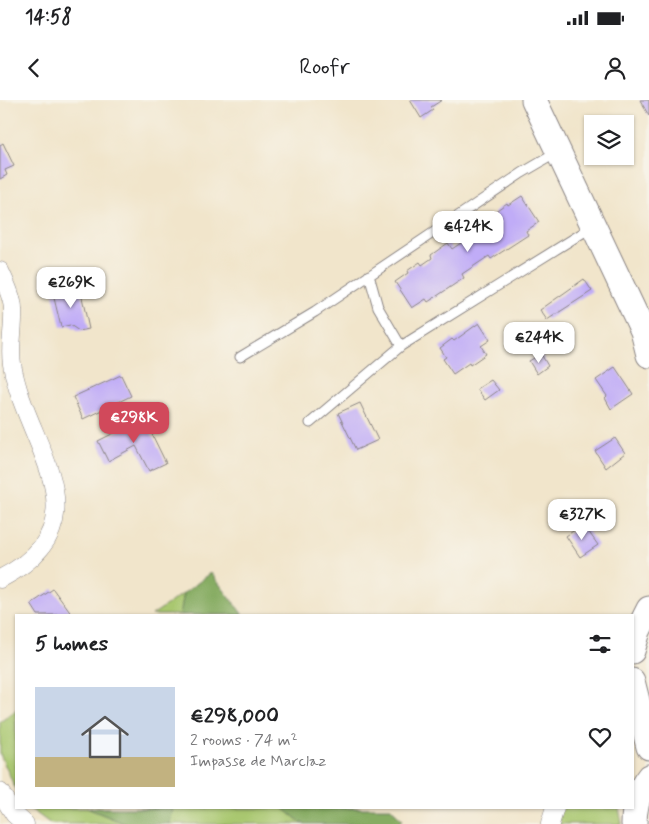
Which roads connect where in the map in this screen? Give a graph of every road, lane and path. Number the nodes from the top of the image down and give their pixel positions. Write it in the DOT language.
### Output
graph roads {
  1 [pos="534,100"];
  2 [pos="558,152"];
  3 [pos="594,227"];
  4 [pos="0,271"];
  5 [pos="369,275"];
  6 [pos="647,342"];
  7 [pos="402,346"];
  8 [pos="240,357"];
  9 [pos="310,423"];
  10 [pos="0,579"];
  11 [pos="649,609"];
  12 [pos="634,644"];
  13 [pos="634,689"];
  14 [pos="649,747"];
  15 [pos="649,777"];
  16 [pos="0,792"];
  17 [pos="555,809"];
  18 [pos="634,814"];
  19 [pos="25,824"];
  20 [pos="550,824"];
  1 -- 2 [label="street"];
  2 -- 3 [label="street"];
  2 -- 5 [label="lane"];
  3 -- 6 [label="street"];
  3 -- 7 [label="lane"];
  4 -- 10 [label="street"];
  5 -- 7 [label="lane"];
  5 -- 8 [label="lane"];
  7 -- 9 [label="lane"];
  11 -- 12 [label="street"];
  13 -- 14 [label="street"];
  15 -- 18 [label="street"];
  16 -- 19 [label="street"];
  17 -- 20 [label="street"];
}
